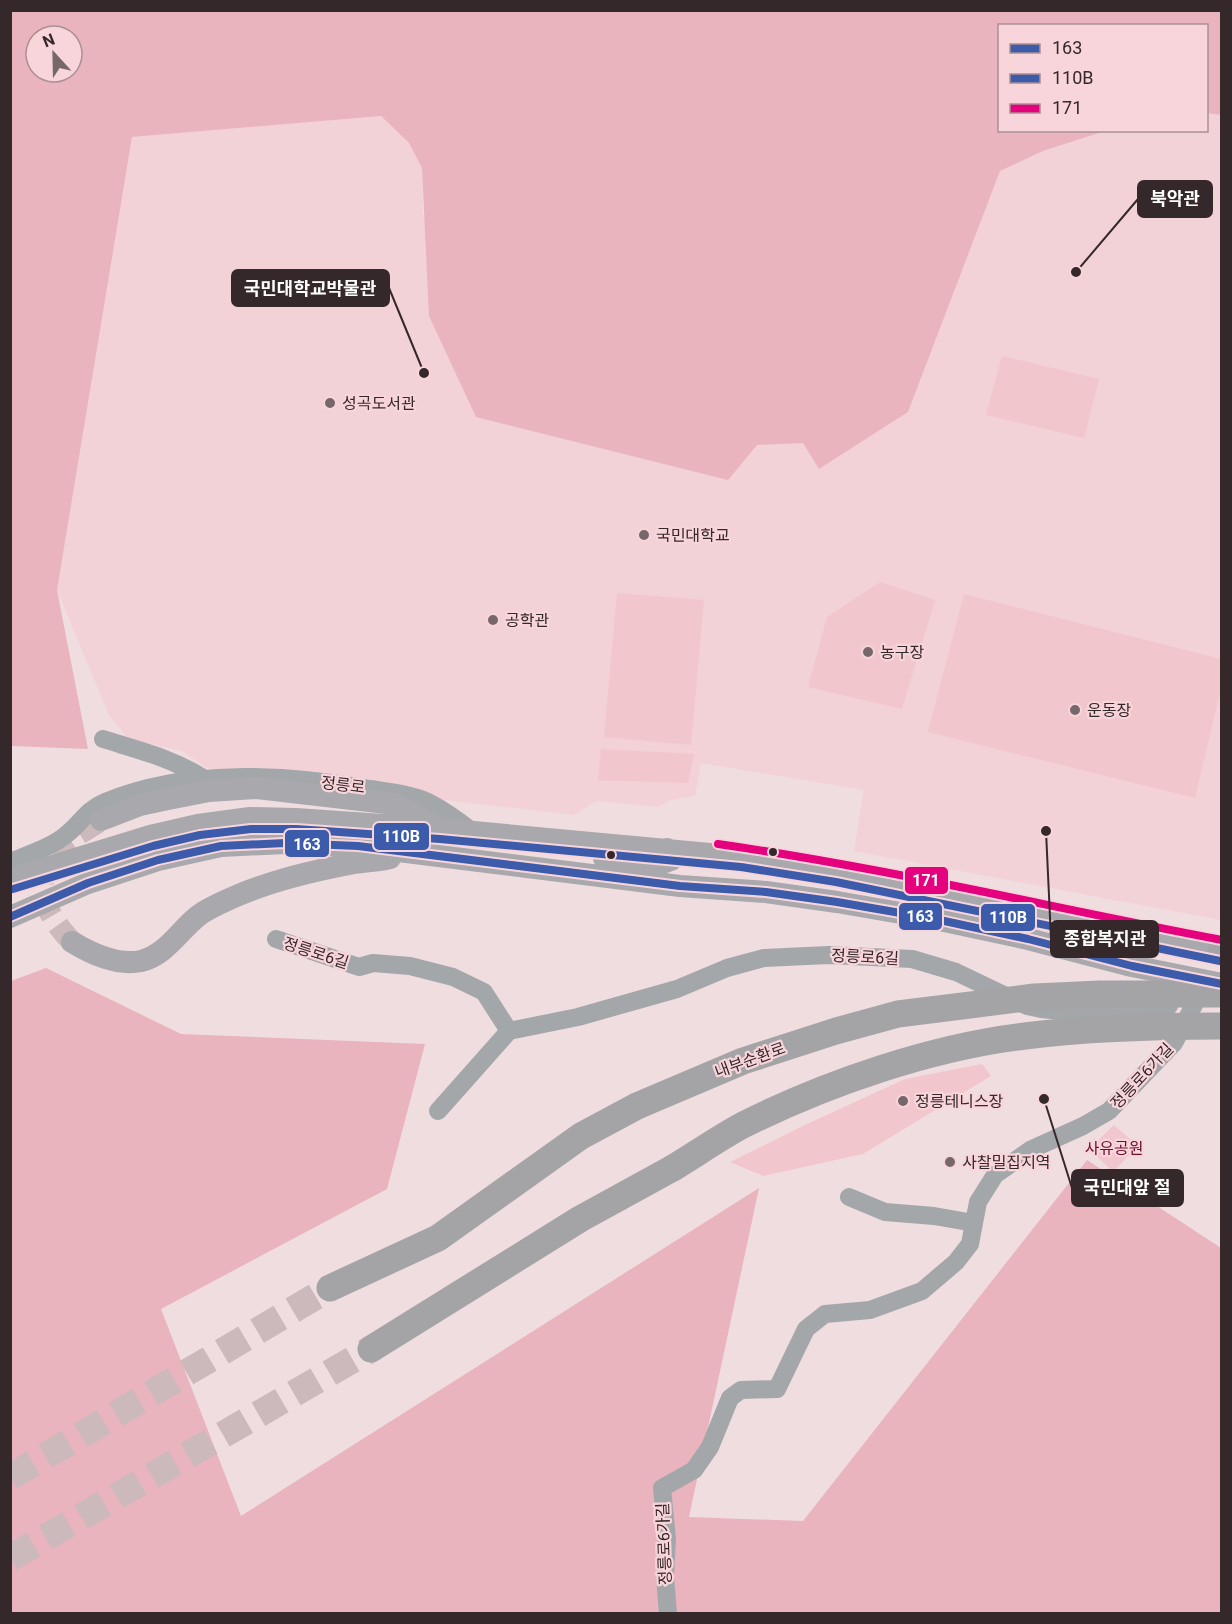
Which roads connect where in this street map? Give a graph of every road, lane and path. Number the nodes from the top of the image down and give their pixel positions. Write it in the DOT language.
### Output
graph roads {
  1 [pos="103,739"];
  2 [pos="203,778"];
  3 [pos="101,820"];
  4 [pos="441,829"];
  5 [pos="473,832"];
  6 [pos="667,849"];
  7 [pos="409,852"];
  8 [pos="10,862"];
  9 [pos="514,866"];
  10 [pos="10,879"];
  11 [pos="10,917"];
  12 [pos="276,939"];
  13 [pos="72,942"];
  14 [pos="1221,950"];
  15 [pos="1221,984"];
  16 [pos="1221,994"];
  17 [pos="1221,1001"];
  18 [pos="1194,1005"];
  19 [pos="1221,1026"];
  20 [pos="509,1031"];
  21 [pos="438,1111"];
  22 [pos="849,1197"];
  23 [pos="974,1223"];
  24 [pos="330,1288"];
  25 [pos="371,1349"];
  26 [pos="669,1614"];
  1 -- 2 [label="street, 정릉로"];
  2 -- 5 [label="street, 정릉로"];
  2 -- 8 [label="street, 정릉로"];
  3 -- 4 [label="main road"];
  4 -- 5 [label="main road"];
  4 -- 10 [label="main road"];
  5 -- 6 [label="main road"];
  6 -- 9 [label="main road"];
  6 -- 14 [label="main road"];
  7 -- 9 [label="main road"];
  7 -- 11 [label="main road"];
  7 -- 13 [label="main road"];
  9 -- 15 [label="main road"];
  12 -- 20 [label="street, 정릉로6길"];
  16 -- 24 [label="highway, 내부순환로, bridge"];
  17 -- 18 [label="street, 정릉로6길"];
  18 -- 20 [label="street, 정릉로6길"];
  18 -- 23 [label="street, 정릉로6가길"];
  19 -- 25 [label="highway, bridge"];
  20 -- 21 [label="street"];
  22 -- 23 [label="street"];
  23 -- 26 [label="street, 정릉로6가길"];
}
